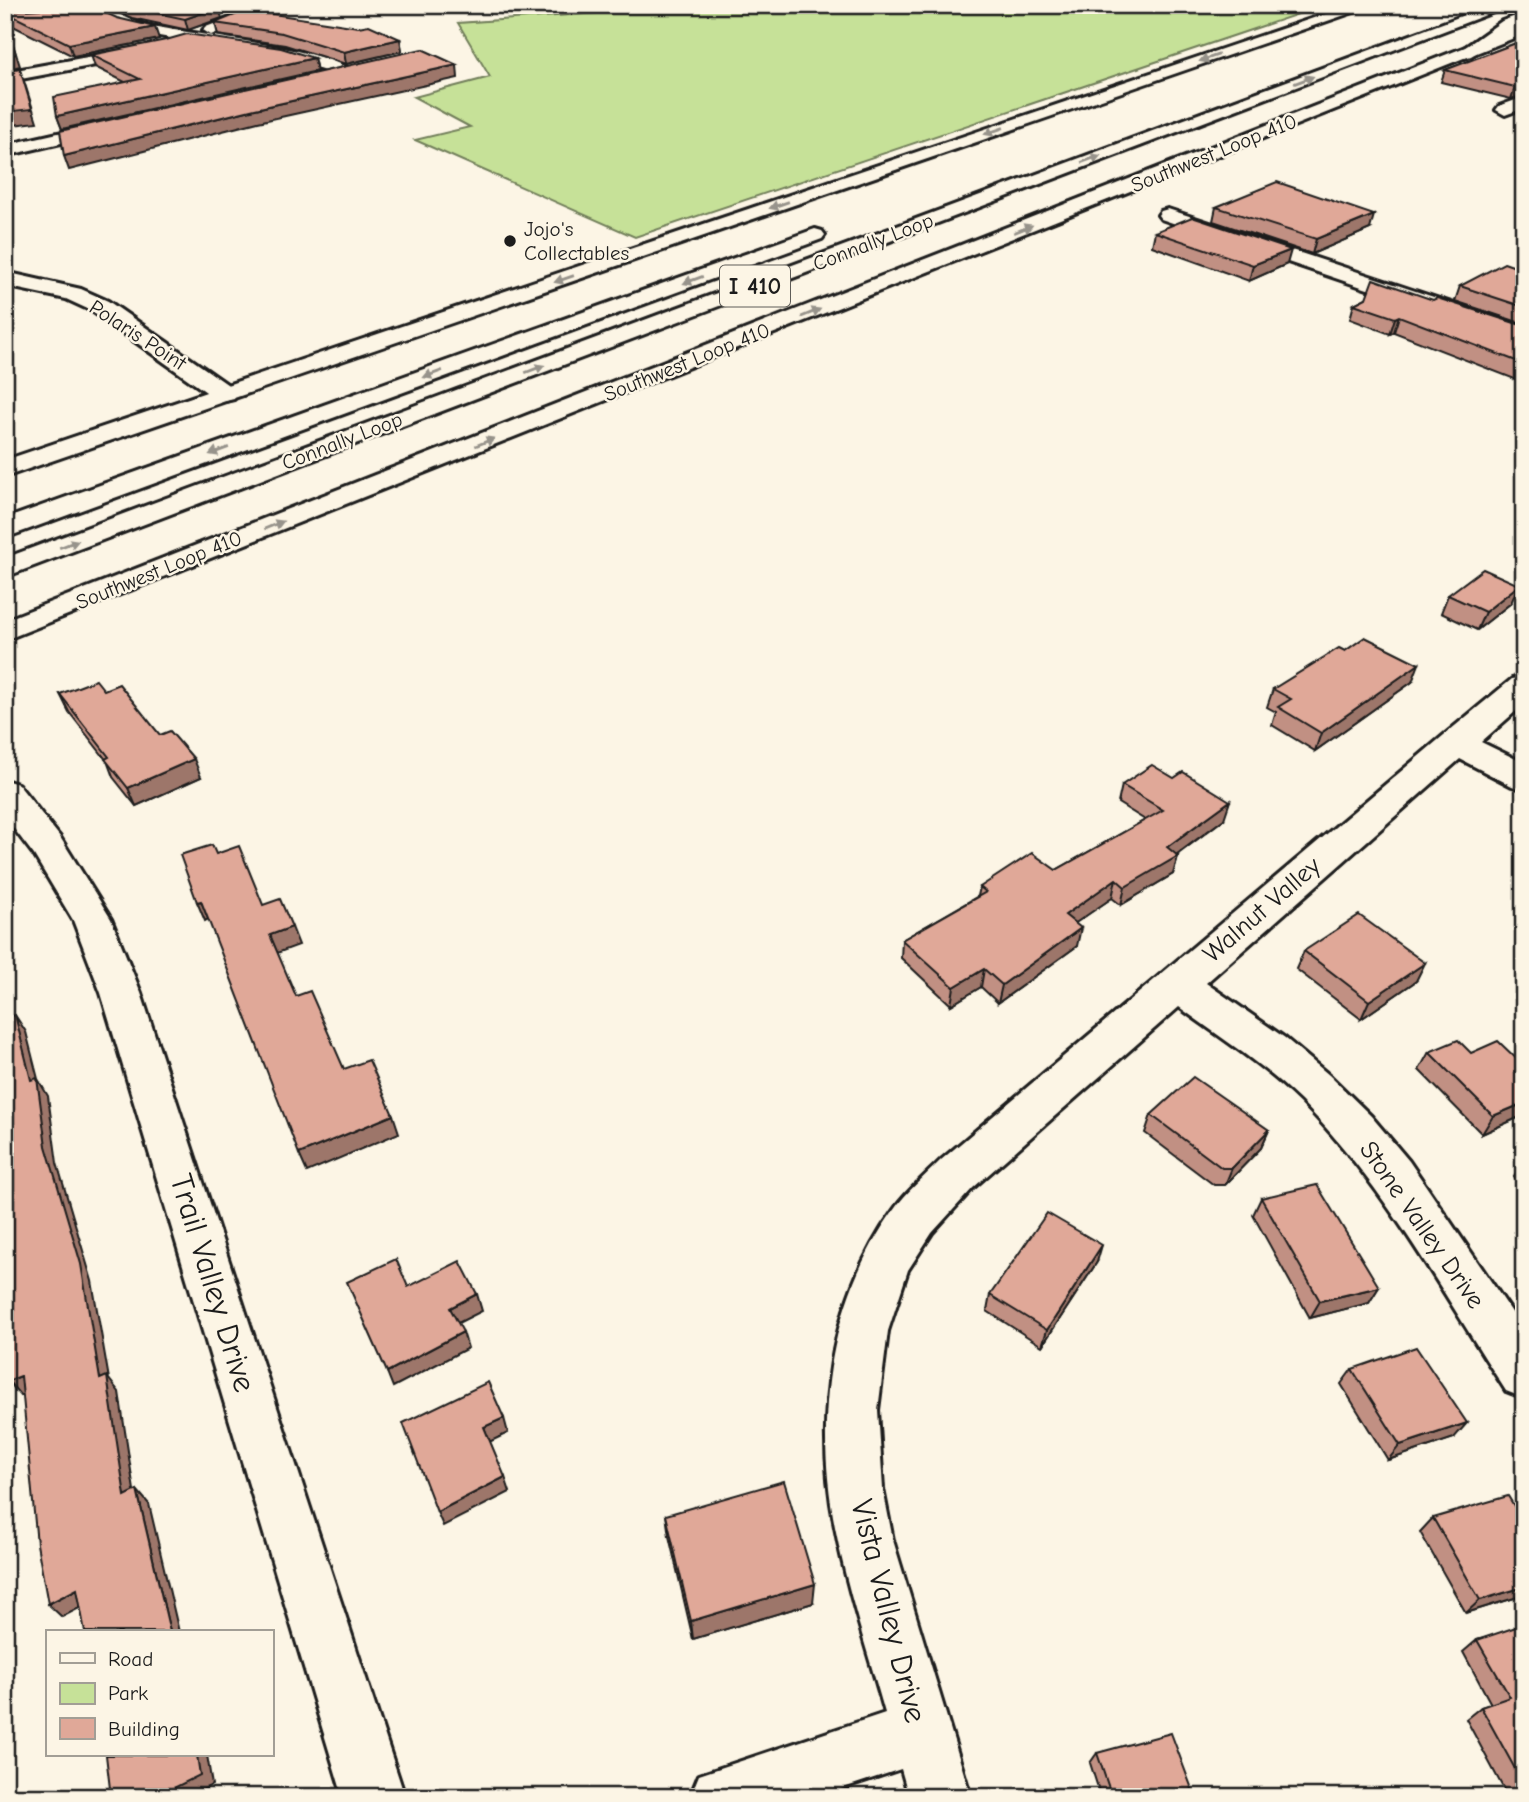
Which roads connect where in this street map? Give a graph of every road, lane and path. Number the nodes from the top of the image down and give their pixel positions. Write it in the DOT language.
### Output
graph roads {
  1 [pos="1367,5"];
  2 [pos="1448,5"];
  3 [pos="1505,5"];
  4 [pos="282,6"];
  5 [pos="5,16"];
  6 [pos="1524,17"];
  7 [pos="1524,29"];
  8 [pos="188,38"];
  9 [pos="1317,53"];
  10 [pos="1465,53"];
  11 [pos="5,77"];
  12 [pos="317,78"];
  13 [pos="1524,102"];
  14 [pos="1524,115"];
  15 [pos="127,123"];
  16 [pos="5,151"];
  17 [pos="1168,215"];
  18 [pos="832,229"];
  19 [pos="5,279"];
  20 [pos="1524,335"];
  21 [pos="225,394"];
  22 [pos="5,469"];
  23 [pos="5,529"];
  24 [pos="5,568"];
  25 [pos="5,631"];
  26 [pos="1524,686"];
  27 [pos="1456,743"];
  28 [pos="1524,778"];
  29 [pos="5,792"];
  30 [pos="1177,984"];
  31 [pos="1000,1136"];
  32 [pos="1524,1374"];
  33 [pos="920,1732"];
  34 [pos="374,1797"];
  35 [pos="721,1797"];
  36 [pos="940,1797"];
  1 -- 21 [label="main road, one-way"];
  2 -- 9 [label="main road"];
  24 -- 3 [label="main road, Connally Loop / I 410, one-way"];
  4 -- 8 [label="main road"];
  5 -- 8 [label="main road"];
  6 -- 10 [label="main road"];
  7 -- 10 [label="main road, Southwest Loop 410"];
  8 -- 11 [label="main road"];
  8 -- 12 [label="main road"];
  25 -- 10 [label="main road, Southwest Loop 410, one-way"];
  13 -- 14 [label="main road"];
  15 -- 16 [label="main road"];
  17 -- 20 [label="main road"];
  18 -- 23 [label="main road, Connally Loop / I 410, one-way"];
  19 -- 21 [label="main road, Polaris Point"];
  21 -- 22 [label="main road"];
  26 -- 27 [label="main road, Walnut Valley"];
  27 -- 28 [label="main road"];
  27 -- 30 [label="main road, Walnut Valley"];
  29 -- 34 [label="main road, Trail Valley Drive"];
  30 -- 31 [label="main road, Walnut Valley"];
  30 -- 32 [label="main road, Stone Valley Drive"];
  31 -- 33 [label="main road, Vista Valley Drive"];
  33 -- 35 [label="main road"];
  33 -- 36 [label="main road, Vista Valley Drive"];
}
